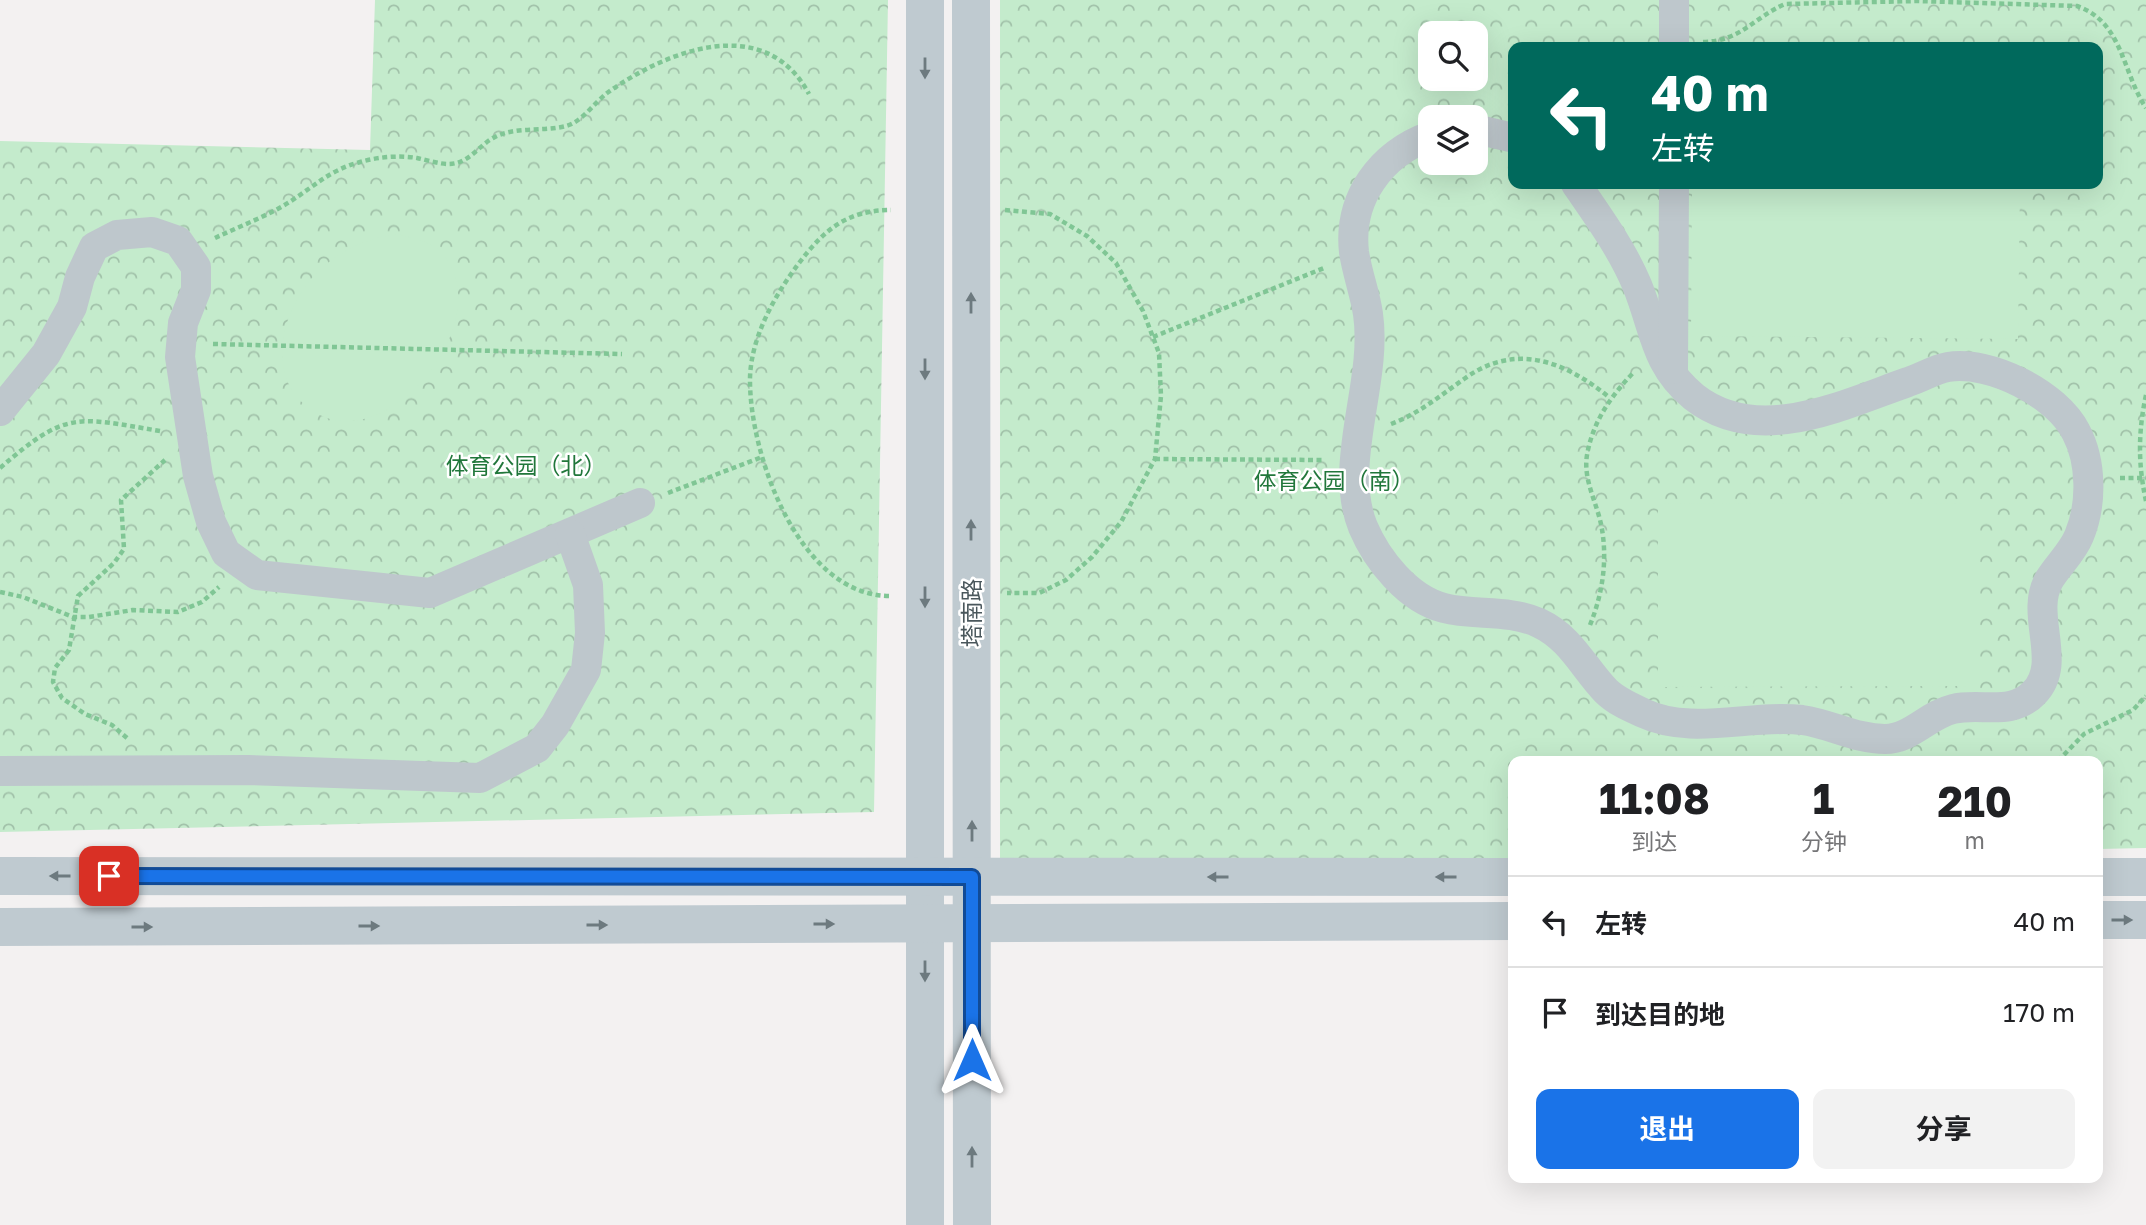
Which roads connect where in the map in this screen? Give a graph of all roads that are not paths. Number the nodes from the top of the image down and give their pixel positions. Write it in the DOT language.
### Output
graph roads {
  1 [pos="925,0"];
  2 [pos="971,0"];
  3 [pos="1674,0"];
  4 [pos="1674,42"];
  5 [pos="1488,132"];
  6 [pos="1508,137"];
  7 [pos="1418,140"];
  8 [pos="1579,189"];
  9 [pos="1674,189"];
  10 [pos="1667,368"];
  11 [pos="0,411"];
  12 [pos="640,503"];
  13 [pos="570,534"];
  14 [pos="0,771"];
  15 [pos="0,876"];
  16 [pos="972,877"];
  17 [pos="1508,877"];
  18 [pos="2103,877"];
  19 [pos="2146,877"];
  20 [pos="925,878"];
  21 [pos="2103,920"];
  22 [pos="2146,920"];
  23 [pos="1508,921"];
  24 [pos="972,923"];
  25 [pos="925,924"];
  26 [pos="0,927"];
  27 [pos="925,1225"];
  28 [pos="972,1225"];
  1 -- 20 [label="main road, 塔南路, one-way"];
  16 -- 2 [label="main road, 塔南路, one-way"];
  3 -- 4 [label="street"];
  5 -- 6 [label="street"];
  7 -- 10 [label="street"];
  8 -- 10 [label="street"];
  9 -- 10 [label="street"];
  11 -- 13 [label="street"];
  12 -- 13 [label="street"];
  13 -- 14 [label="street"];
  20 -- 15 [label="main road, one-way"];
  17 -- 16 [label="main road, one-way"];
  16 -- 20 [label="main road"];
  16 -- 24 [label="main road, 塔南路"];
  18 -- 19 [label="main road"];
  20 -- 25 [label="main road, 塔南路"];
  21 -- 22 [label="main road, one-way"];
  23 -- 24 [label="main road"];
  24 -- 25 [label="main road"];
  28 -- 24 [label="main road, 塔南路, one-way"];
  26 -- 25 [label="main road, one-way"];
  25 -- 27 [label="main road, 塔南路, one-way"];
}
